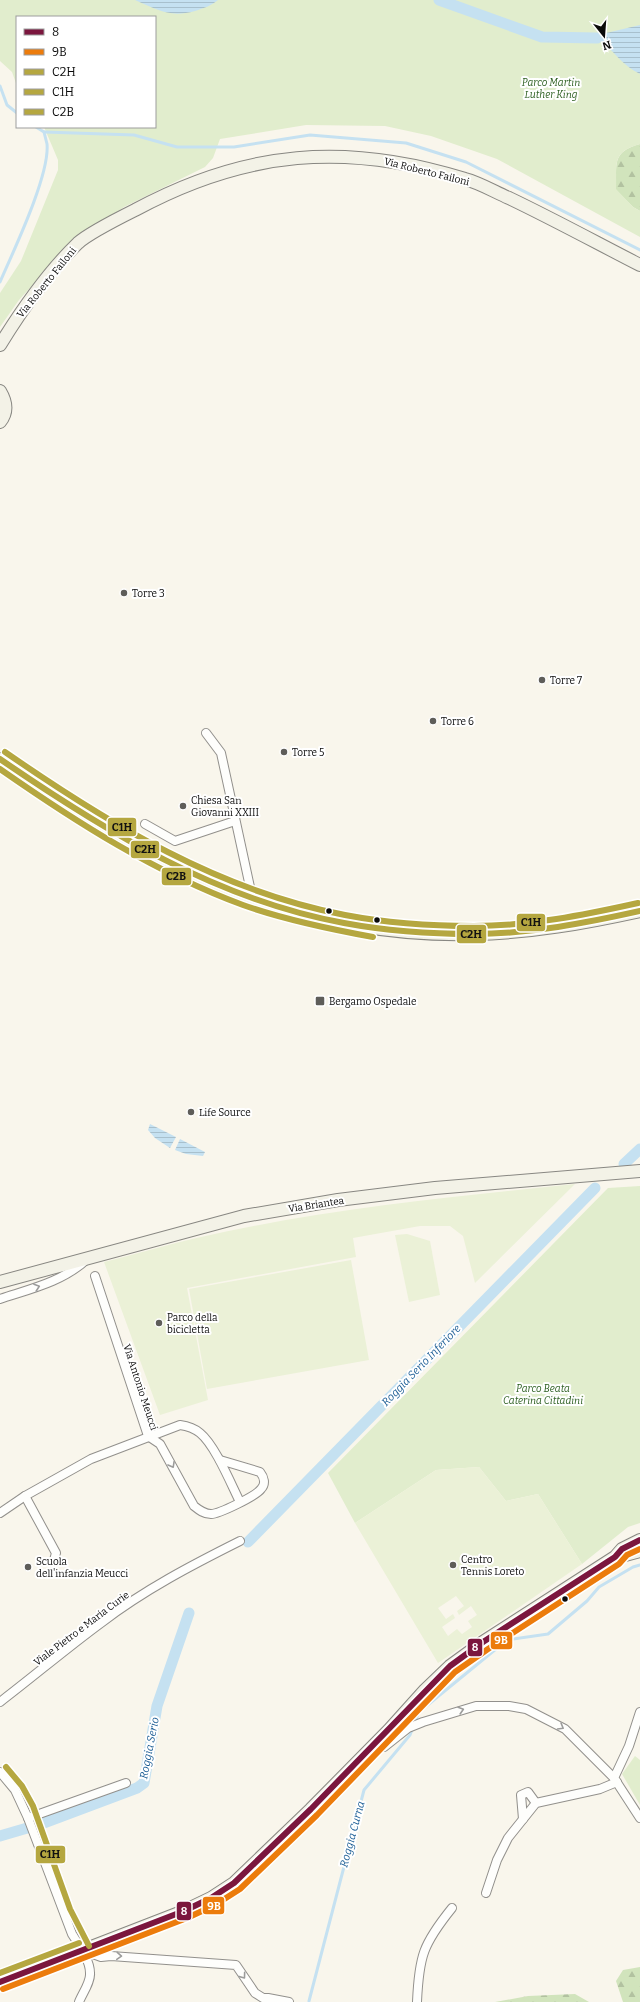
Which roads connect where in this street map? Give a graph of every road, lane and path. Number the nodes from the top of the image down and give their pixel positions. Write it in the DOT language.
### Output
graph roads {
  1 [pos="640,265"];
  2 [pos="0,345"];
  3 [pos="0,391"];
  4 [pos="0,422"];
  5 [pos="206,733"];
  6 [pos="0,759"];
  7 [pos="236,821"];
  8 [pos="145,824"];
  9 [pos="246,897"];
  10 [pos="640,911"];
  11 [pos="640,1171"];
  12 [pos="89,1256"];
  13 [pos="95,1276"];
  14 [pos="0,1282"];
  15 [pos="0,1299"];
  16 [pos="148,1436"];
  17 [pos="220,1460"];
  18 [pos="25,1496"];
  19 [pos="240,1502"];
  20 [pos="0,1513"];
  21 [pos="640,1540"];
  22 [pos="240,1541"];
  23 [pos="640,1551"];
  24 [pos="615,1557"];
  25 [pos="54,1560"];
  26 [pos="0,1702"];
  27 [pos="640,1712"];
  28 [pos="371,1747"];
  29 [pos="0,1772"];
  30 [pos="616,1780"];
  31 [pos="126,1783"];
  32 [pos="536,1803"];
  33 [pos="28,1818"];
  34 [pos="640,1818"];
  35 [pos="523,1819"];
  36 [pos="486,1893"];
  37 [pos="452,1908"];
  38 [pos="82,1950"];
  39 [pos="3,1981"];
  40 [pos="262,2000"];
  41 [pos="78,2002"];
  42 [pos="289,2002"];
  43 [pos="417,2002"];
  1 -- 2 [label="street, Via Roberto Failoni"];
  3 -- 4 [label="street"];
  5 -- 7 [label="street"];
  6 -- 9 [label="street"];
  7 -- 8 [label="street"];
  7 -- 9 [label="street"];
  9 -- 10 [label="street"];
  11 -- 12 [label="street, Via Briantea"];
  12 -- 14 [label="street, Via Briantea"];
  15 -- 12 [label="street, one-way"];
  13 -- 16 [label="street, Via Antonio Meucci"];
  16 -- 17 [label="street"];
  16 -- 18 [label="street, Via Antonio Meucci"];
  16 -- 19 [label="street, one-way"];
  17 -- 19 [label="street"];
  17 -- 19 [label="street"];
  18 -- 20 [label="street, Via Antonio Meucci"];
  18 -- 25 [label="street"];
  21 -- 24 [label="street"];
  22 -- 26 [label="street, Viale Pietro e Maria Curie"];
  23 -- 24 [label="street"];
  24 -- 28 [label="street"];
  27 -- 30 [label="street"];
  28 -- 30 [label="street, one-way"];
  28 -- 38 [label="street"];
  29 -- 33 [label="street"];
  30 -- 32 [label="street"];
  30 -- 34 [label="street"];
  31 -- 33 [label="street"];
  32 -- 35 [label="street"];
  32 -- 35 [label="street"];
  33 -- 38 [label="street"];
  35 -- 36 [label="street"];
  37 -- 43 [label="street"];
  38 -- 39 [label="street"];
  38 -- 40 [label="street, one-way"];
  38 -- 41 [label="street"];
  40 -- 42 [label="street"];
}
